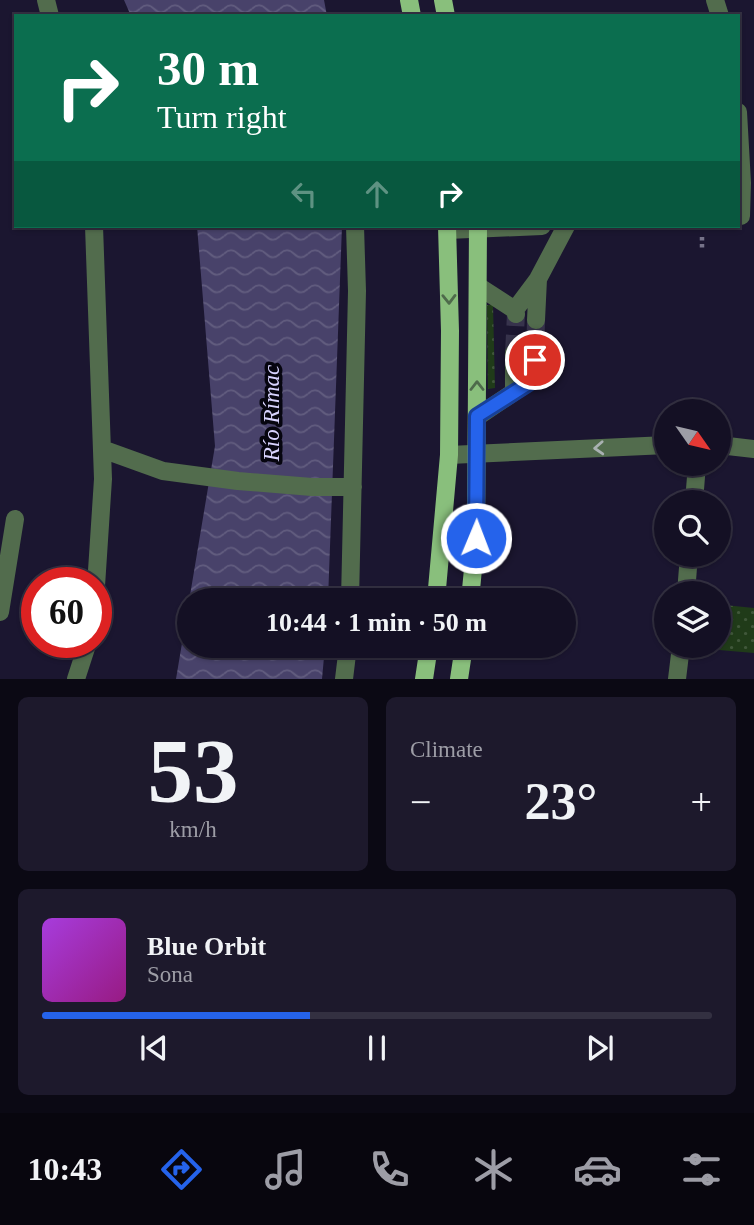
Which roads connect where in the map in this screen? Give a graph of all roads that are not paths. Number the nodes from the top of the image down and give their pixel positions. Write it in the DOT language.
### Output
graph roads {
  1 [pos="740,148"];
  2 [pos="745,216"];
  3 [pos="94,228"];
  4 [pos="355,228"];
  5 [pos="447,228"];
  6 [pos="478,228"];
  7 [pos="565,228"];
  8 [pos="538,279"];
  9 [pos="478,286"];
  10 [pos="536,320"];
  11 [pos="514,353"];
  12 [pos="535,360"];
  13 [pos="514,392"];
  14 [pos="477,416"];
  15 [pos="654,446"];
  16 [pos="732,446"];
  17 [pos="102,449"];
  18 [pos="754,449"];
  19 [pos="477,454"];
  20 [pos="449,455"];
  21 [pos="353,487"];
  22 [pos="15,519"];
  23 [pos="97,567"];
  24 [pos="350,588"];
  25 [pos="437,588"];
  26 [pos="471,588"];
  27 [pos="0,612"];
  28 [pos="83,658"];
  29 [pos="347,658"];
  30 [pos="427,658"];
  31 [pos="462,658"];
  32 [pos="680,658"];
  33 [pos="76,679"];
  34 [pos="344,679"];
  35 [pos="424,679"];
  36 [pos="459,679"];
  37 [pos="677,679"];
  1 -- 2 [label="street"];
  3 -- 17 [label="street"];
  4 -- 21 [label="street"];
  5 -- 20 [label="main road, one-way"];
  6 -- 9 [label="main road"];
  7 -- 8 [label="street"];
  8 -- 9 [label="street"];
  8 -- 10 [label="street"];
  14 -- 9 [label="main road, one-way"];
  11 -- 13 [label="street"];
  12 -- 13 [label="street"];
  13 -- 14 [label="street"];
  14 -- 19 [label="main road"];
  15 -- 19 [label="street, one-way"];
  16 -- 18 [label="street"];
  17 -- 21 [label="street"];
  17 -- 23 [label="street"];
  19 -- 20 [label="street"];
  19 -- 26 [label="main road"];
  20 -- 25 [label="main road"];
  21 -- 24 [label="street"];
  22 -- 27 [label="street"];
  28 -- 33 [label="street"];
  29 -- 34 [label="street"];
  30 -- 35 [label="main road"];
  31 -- 36 [label="main road"];
  32 -- 37 [label="street"];
}
